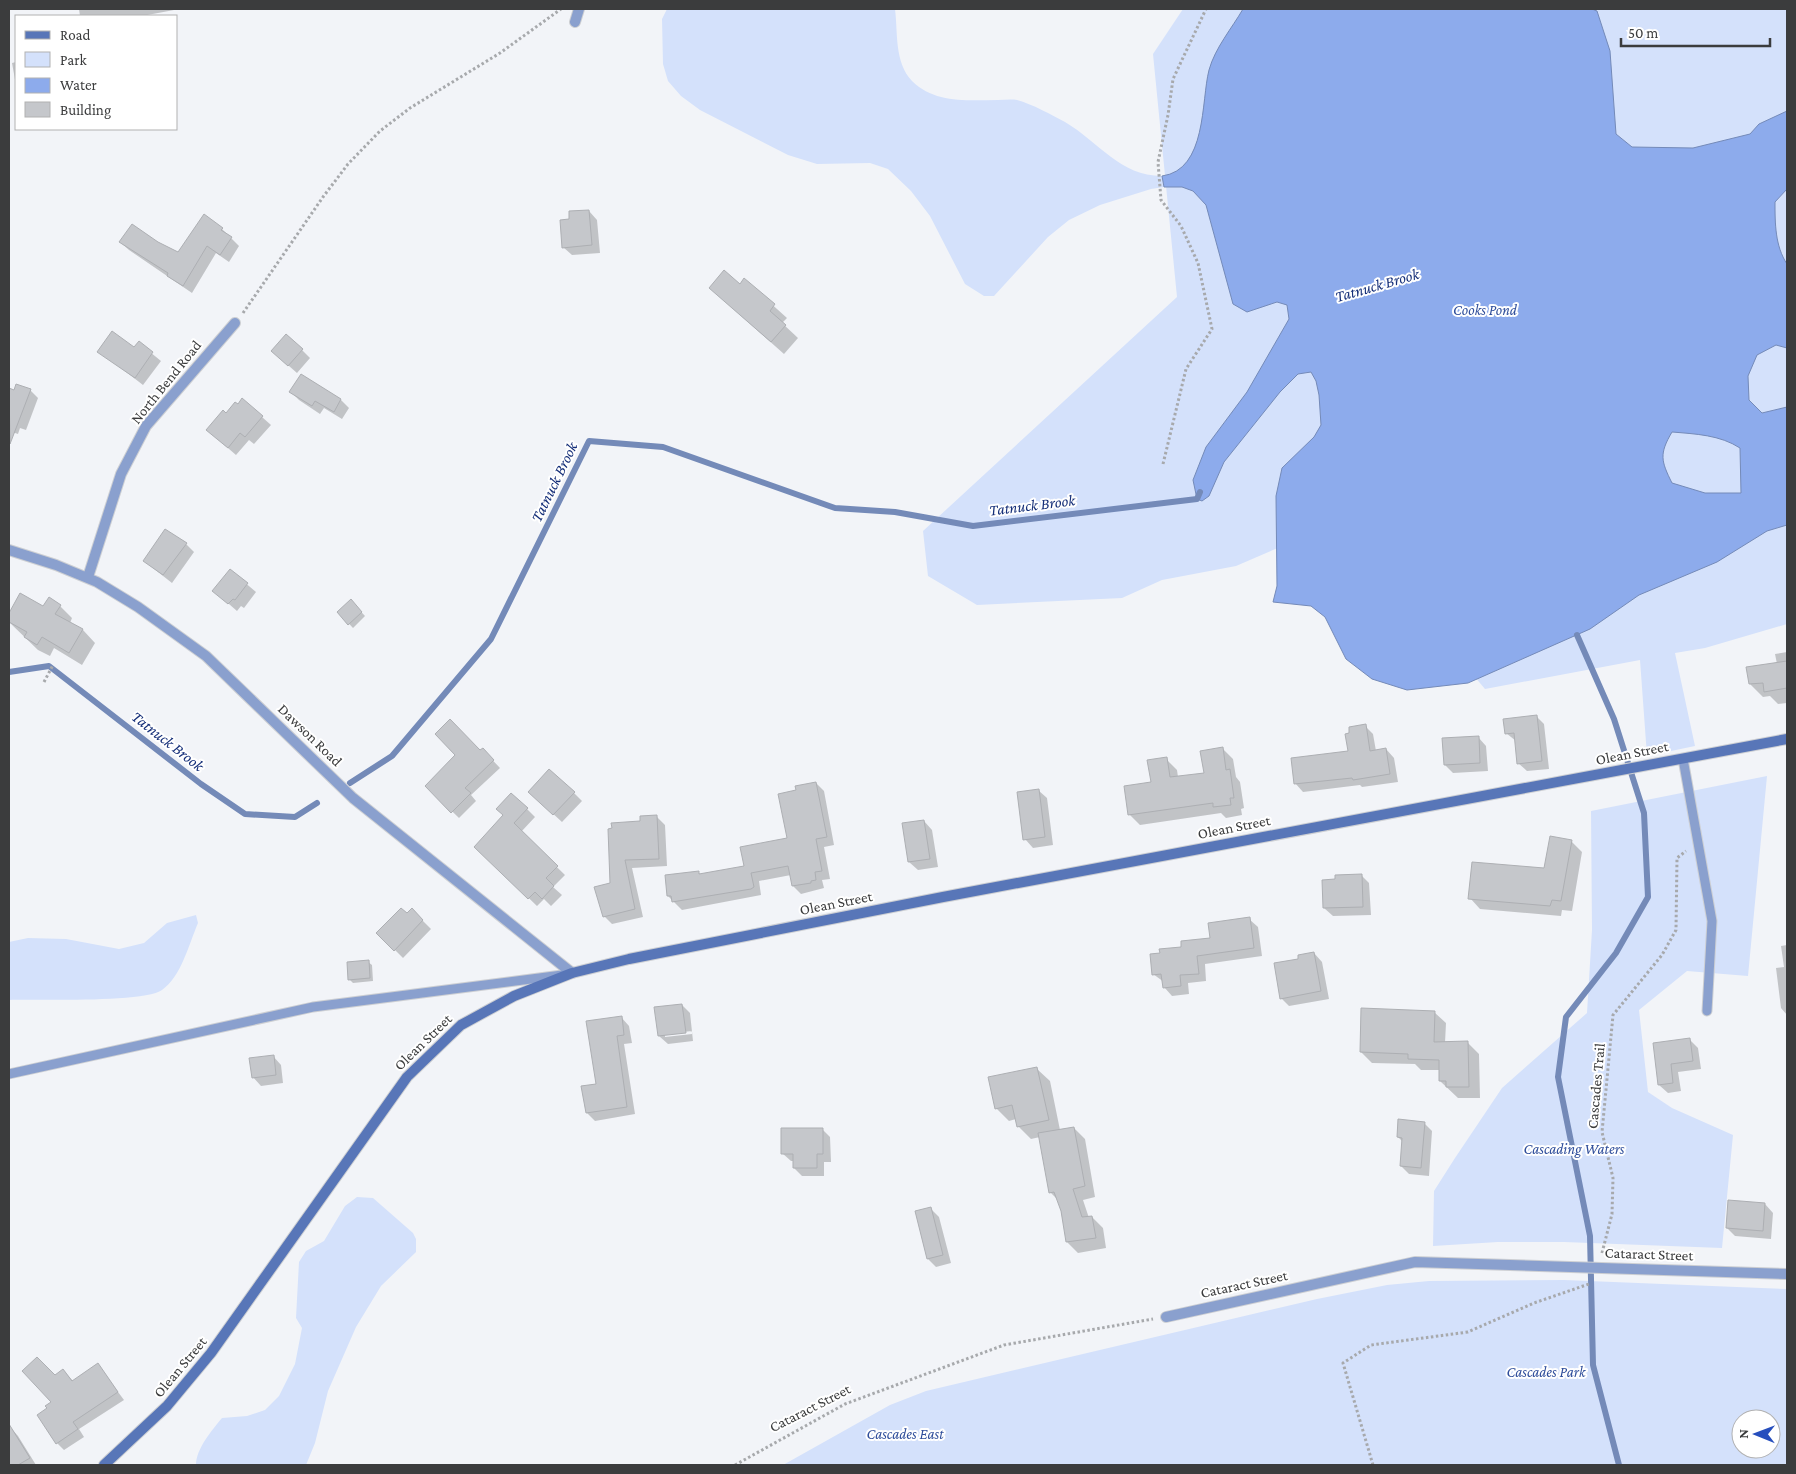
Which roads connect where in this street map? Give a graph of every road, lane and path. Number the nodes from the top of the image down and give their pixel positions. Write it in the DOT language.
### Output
graph roads {
  1 [pos="561,9"];
  2 [pos="579,9"];
  3 [pos="1206,9"];
  4 [pos="575,22"];
  5 [pos="235,323"];
  6 [pos="1163,464"];
  7 [pos="9,550"];
  8 [pos="88,577"];
  9 [pos="53,665"];
  10 [pos="44,682"];
  11 [pos="1787,739"];
  12 [pos="1683,758"];
  13 [pos="1698,841"];
  14 [pos="572,973"];
  15 [pos="1706,1012"];
  16 [pos="9,1074"];
  17 [pos="1597,1268"];
  18 [pos="1787,1274"];
  19 [pos="1166,1316"];
  20 [pos="104,1465"];
  21 [pos="735,1465"];
  22 [pos="1373,1465"];
  1 -- 5 [label="path"];
  2 -- 4 [label="street"];
  3 -- 6 [label="path"];
  5 -- 8 [label="street, North Bend Road"];
  7 -- 8 [label="street, Dawson Road"];
  8 -- 14 [label="street, Dawson Road"];
  9 -- 10 [label="path"];
  11 -- 12 [label="street, Olean Street"];
  12 -- 13 [label="lane"];
  12 -- 14 [label="street, Olean Street"];
  13 -- 15 [label="lane"];
  13 -- 17 [label="path, Cascades Trail"];
  14 -- 16 [label="lane"];
  14 -- 20 [label="street, Olean Street"];
  17 -- 18 [label="street, Cataract Street"];
  17 -- 19 [label="street, Cataract Street"];
  17 -- 22 [label="path, Cascades Trail"];
  19 -- 21 [label="path, Cataract Street"];
}
